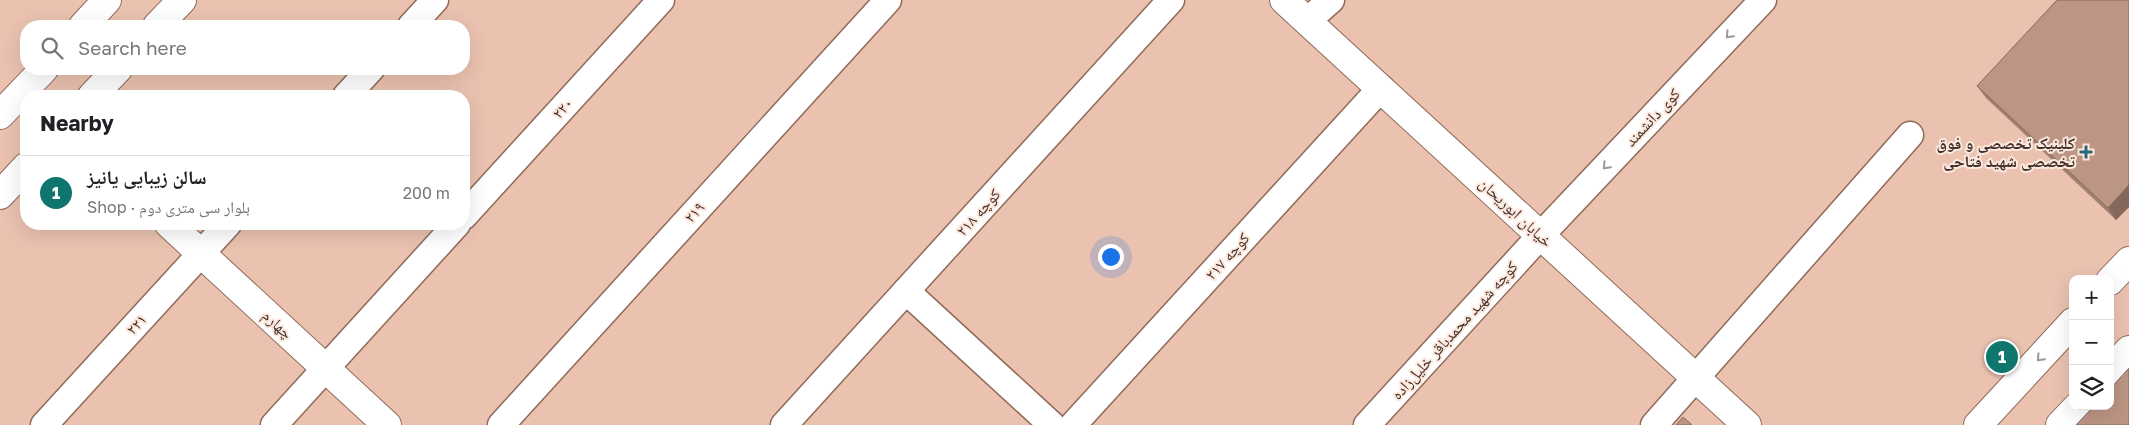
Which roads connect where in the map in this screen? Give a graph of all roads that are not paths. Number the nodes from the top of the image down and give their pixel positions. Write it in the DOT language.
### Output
graph roads {
  1 [pos="107,0"];
  2 [pos="182,0"];
  3 [pos="435,0"];
  4 [pos="661,0"];
  5 [pos="888,0"];
  6 [pos="1171,0"];
  7 [pos="1284,0"];
  8 [pos="1331,0"];
  9 [pos="1763,0"];
  10 [pos="89,20"];
  11 [pos="163,20"];
  12 [pos="417,20"];
  13 [pos="1307,20"];
  14 [pos="40,75"];
  15 [pos="112,75"];
  16 [pos="365,75"];
  17 [pos="1381,88"];
  18 [pos="30,90"];
  19 [pos="98,90"];
  20 [pos="352,90"];
  21 [pos="20,100"];
  22 [pos="0,116"];
  23 [pos="1910,135"];
  24 [pos="20,174"];
  25 [pos="0,196"];
  26 [pos="470,209"];
  27 [pos="176,230"];
  28 [pos="222,230"];
  29 [pos="452,230"];
  30 [pos="1541,235"];
  31 [pos="201,253"];
  32 [pos="2129,260"];
  33 [pos="2114,277"];
  34 [pos="906,291"];
  35 [pos="2069,326"];
  36 [pos="2129,350"];
  37 [pos="2114,367"];
  38 [pos="325,368"];
  39 [pos="1696,378"];
  40 [pos="2074,410"];
  41 [pos="44,425"];
  42 [pos="274,425"];
  43 [pos="387,425"];
  44 [pos="501,425"];
  45 [pos="784,425"];
  46 [pos="1052,425"];
  47 [pos="1073,425"];
  48 [pos="1367,425"];
  49 [pos="1654,425"];
  50 [pos="1747,425"];
  51 [pos="1978,425"];
  52 [pos="2060,425"];
  1 -- 10 [label="street"];
  2 -- 11 [label="street"];
  3 -- 12 [label="street"];
  4 -- 26 [label="street, ۲۲۰"];
  5 -- 44 [label="street, ۲۱۹"];
  6 -- 34 [label="street, کوچه ۲۱۸"];
  7 -- 13 [label="street, خیابان ابوریحان"];
  8 -- 13 [label="street"];
  9 -- 30 [label="street, کوی دانشمند, one-way"];
  13 -- 17 [label="street, خیابان ابوریحان"];
  14 -- 18 [label="street"];
  15 -- 19 [label="street"];
  16 -- 20 [label="street"];
  17 -- 30 [label="street, خیابان ابوریحان"];
  17 -- 47 [label="street, کوچه ۲۱۷"];
  21 -- 22 [label="street"];
  23 -- 39 [label="street"];
  24 -- 25 [label="street"];
  27 -- 31 [label="street, چهارم"];
  28 -- 31 [label="street, ۲۲۱"];
  29 -- 38 [label="street"];
  30 -- 39 [label="street, خیابان ابوریحان"];
  30 -- 48 [label="street, کوچه شهید محمدباقر خلیل‌زاده"];
  31 -- 38 [label="street, چهارم"];
  31 -- 41 [label="street, ۲۲۱"];
  32 -- 33 [label="street"];
  34 -- 45 [label="street, کوچه ۲۱۸"];
  34 -- 46 [label="street"];
  35 -- 51 [label="street, one-way"];
  36 -- 37 [label="street"];
  38 -- 42 [label="street"];
  38 -- 43 [label="street, چهارم"];
  39 -- 49 [label="street"];
  39 -- 50 [label="street, خیابان ابوریحان"];
  40 -- 52 [label="street"];
}
